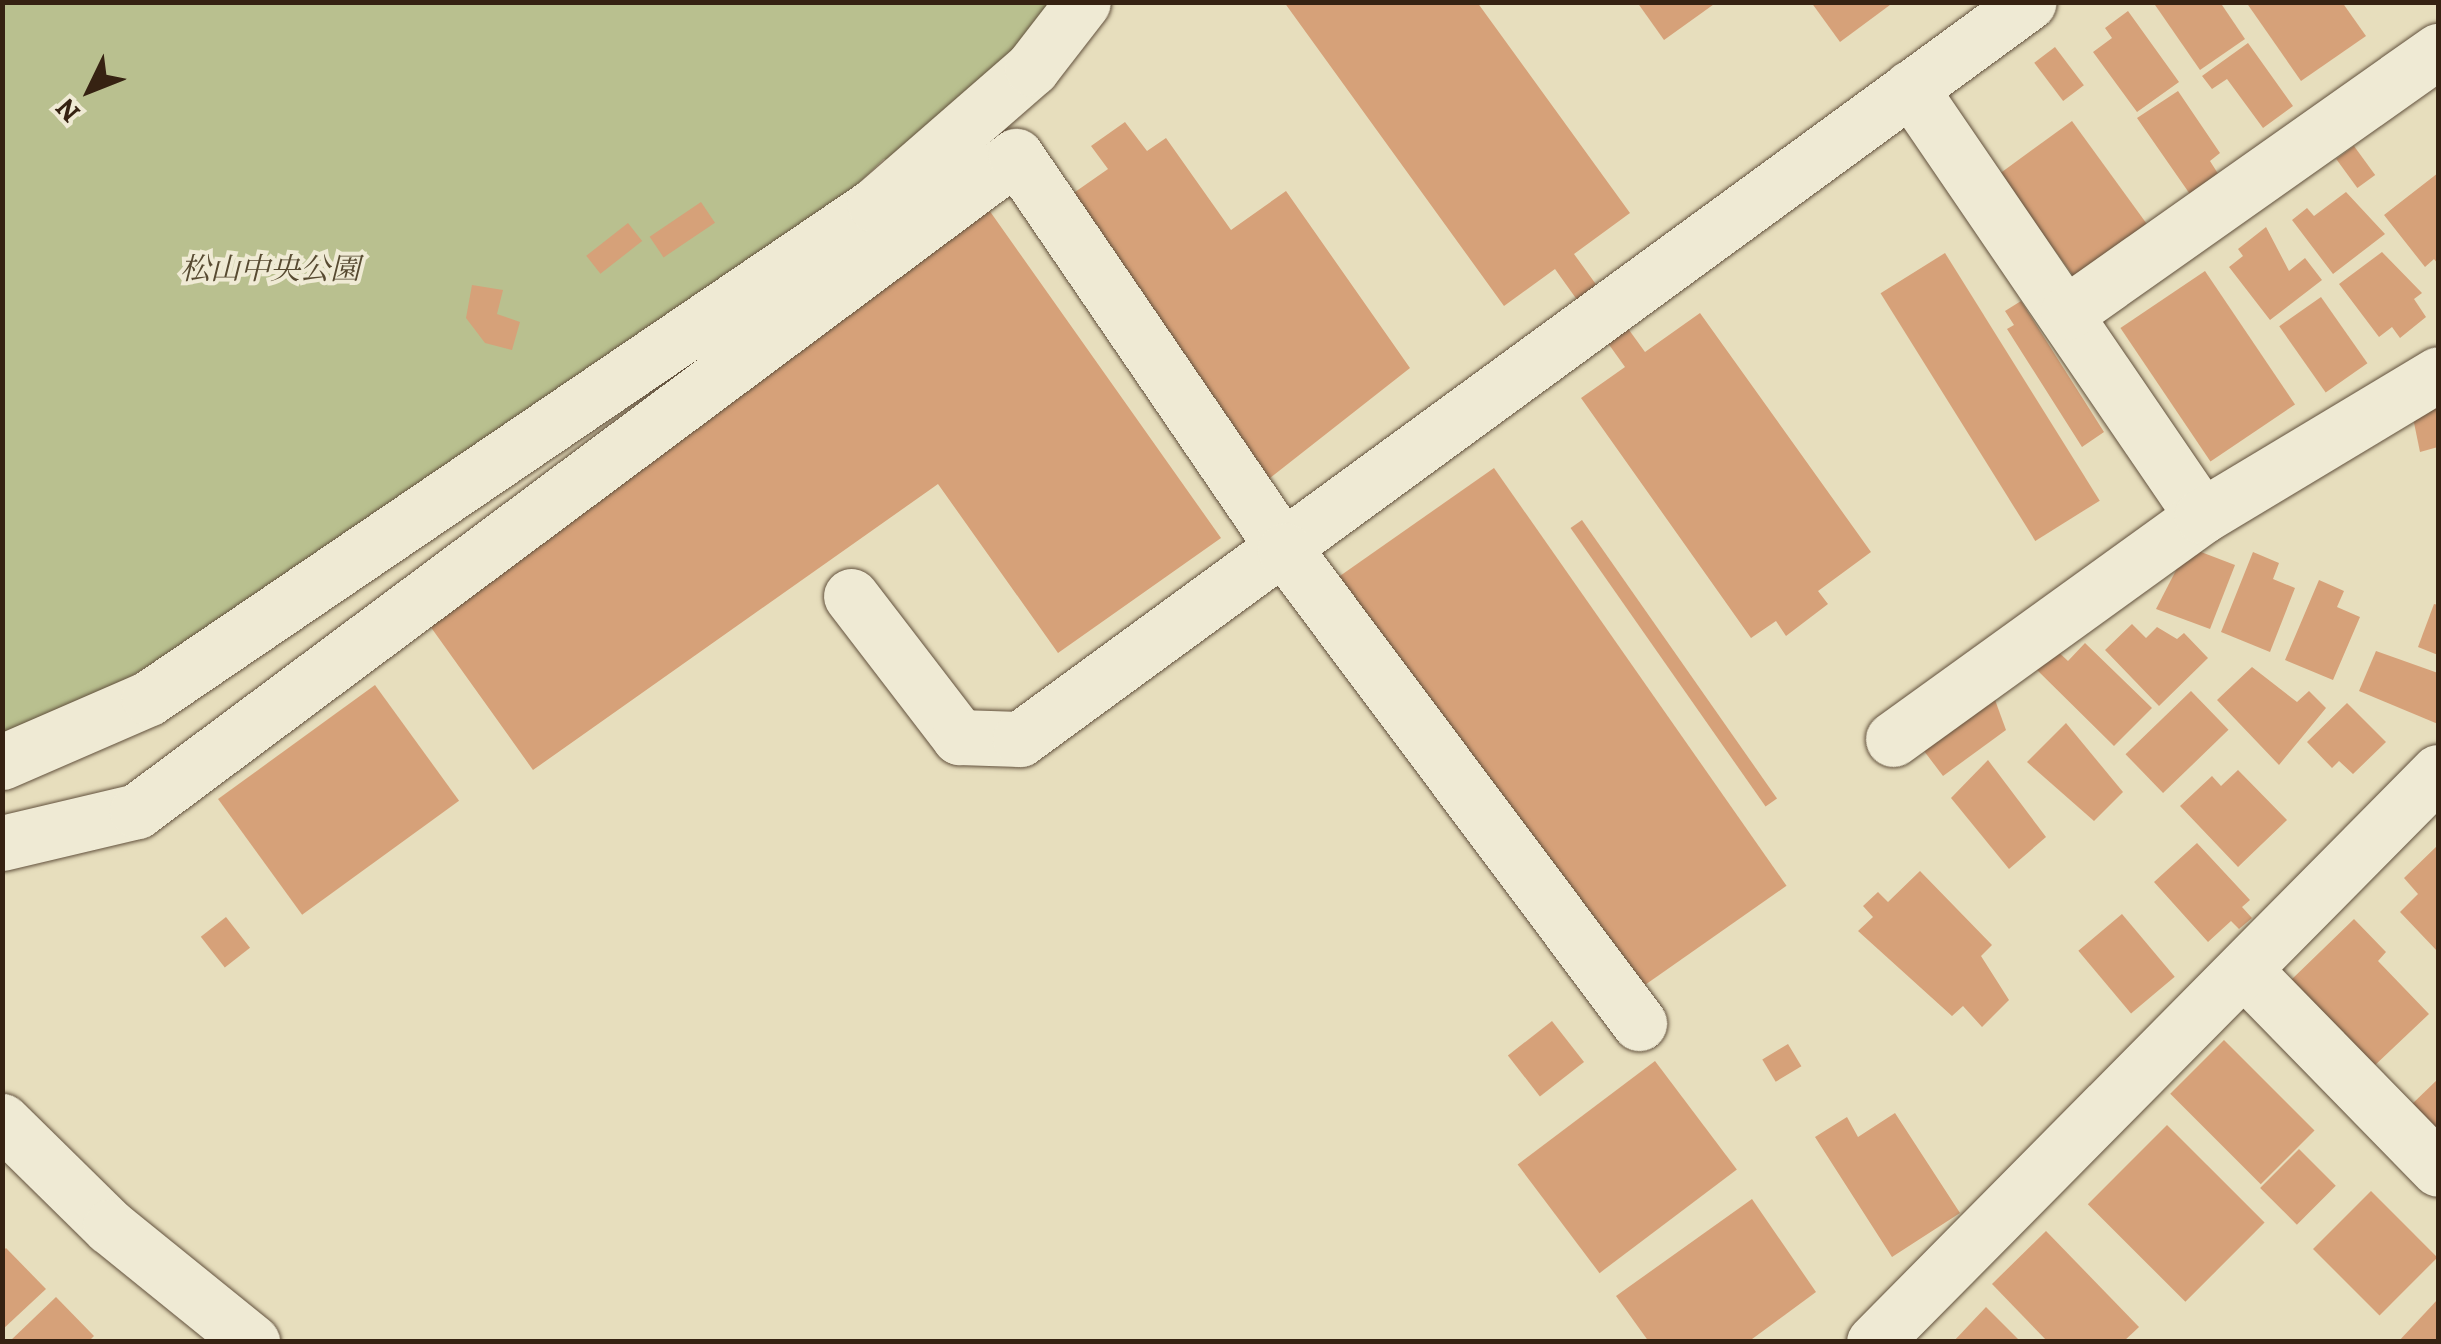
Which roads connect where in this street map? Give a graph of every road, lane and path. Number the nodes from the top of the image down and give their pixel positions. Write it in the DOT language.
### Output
graph roads {
  1 [pos="1082,2"];
  2 [pos="2030,2"];
  3 [pos="2438,51"];
  4 [pos="1910,88"];
  5 [pos="2068,312"];
  6 [pos="2438,374"];
  7 [pos="2202,516"];
  8 [pos="1285,550"];
  9 [pos="851,596"];
  10 [pos="1893,738"];
  11 [pos="2,762"];
  12 [pos="2438,772"];
  13 [pos="2,843"];
  14 [pos="2246,972"];
  15 [pos="1640,1023"];
  16 [pos="2,1121"];
  17 [pos="2438,1169"];
  18 [pos="252,1342"];
  19 [pos="1874,1342"];
  1 -- 11 [label="street"];
  2 -- 4 [label="street"];
  3 -- 5 [label="street"];
  4 -- 5 [label="street"];
  4 -- 8 [label="street"];
  5 -- 7 [label="street"];
  6 -- 7 [label="street"];
  7 -- 10 [label="street"];
  8 -- 9 [label="street"];
  8 -- 13 [label="street"];
  8 -- 15 [label="street"];
  12 -- 14 [label="street"];
  14 -- 17 [label="street"];
  14 -- 19 [label="street"];
  16 -- 18 [label="street"];
}
